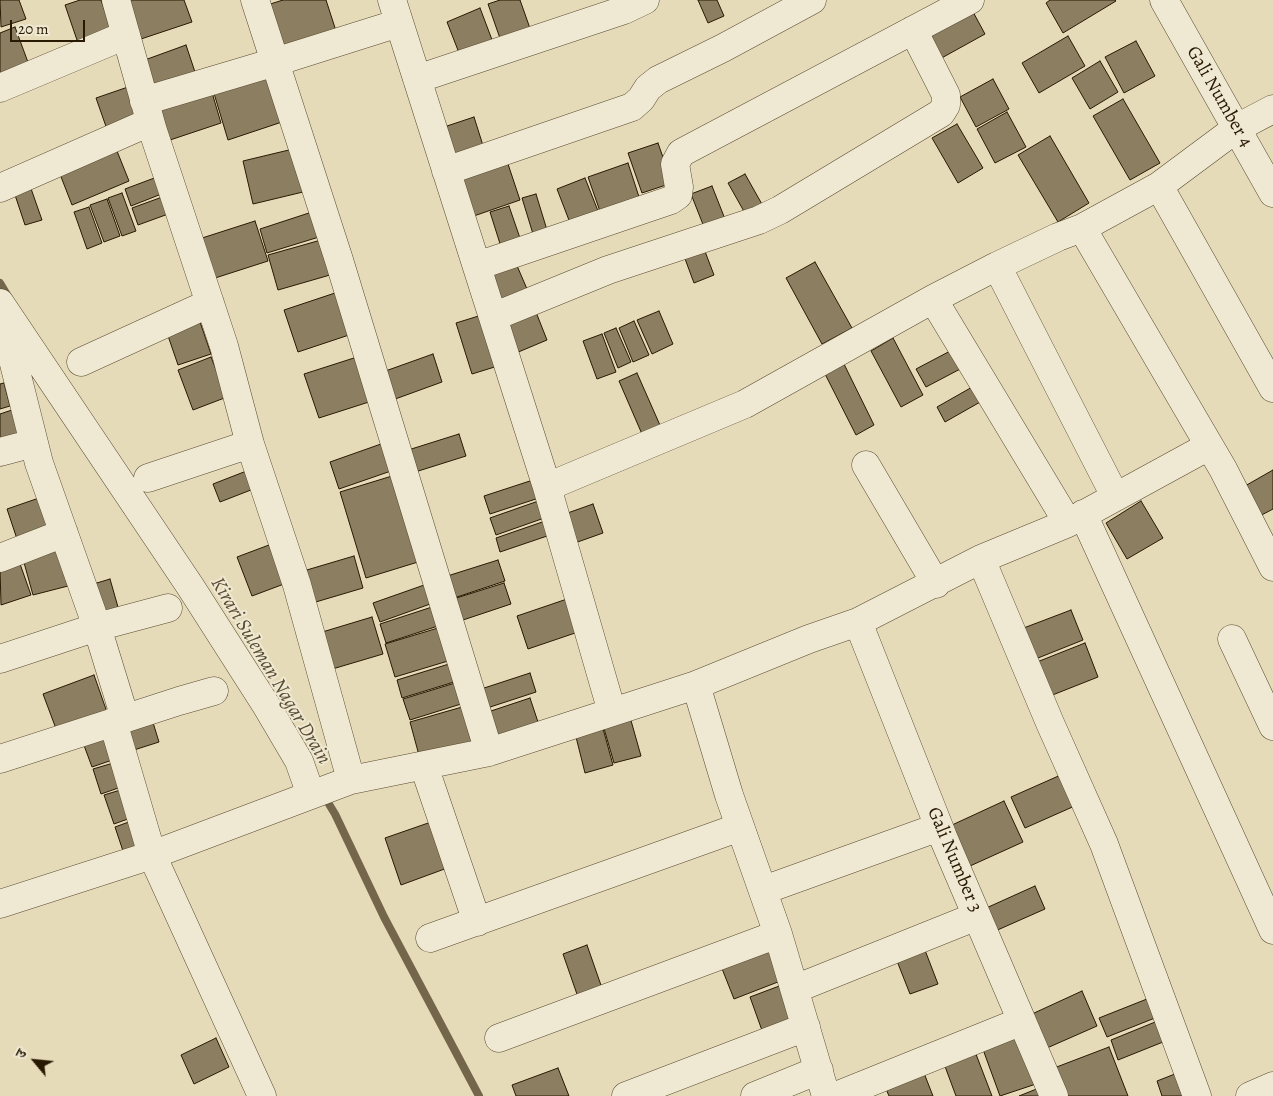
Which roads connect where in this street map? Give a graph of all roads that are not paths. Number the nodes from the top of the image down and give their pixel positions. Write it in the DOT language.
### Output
graph roads {
  1 [pos="116,0"];
  2 [pos="254,0"];
  3 [pos="645,0"];
  4 [pos="812,0"];
  5 [pos="970,0"];
  6 [pos="1164,0"];
  7 [pos="396,11"];
  8 [pos="913,30"];
  9 [pos="126,36"];
  10 [pos="275,62"];
  11 [pos="417,79"];
  12 [pos="0,88"];
  13 [pos="1273,109"];
  14 [pos="147,111"];
  15 [pos="1237,128"];
  16 [pos="446,171"];
  17 [pos="1159,186"];
  18 [pos="0,188"];
  19 [pos="1273,193"];
  20 [pos="1082,228"];
  21 [pos="477,266"];
  22 [pos="997,266"];
  23 [pos="933,299"];
  24 [pos="0,303"];
  25 [pos="210,303"];
  26 [pos="0,309"];
  27 [pos="493,317"];
  28 [pos="82,362"];
  29 [pos="1273,388"];
  30 [pos="34,443"];
  31 [pos="250,444"];
  32 [pos="1209,446"];
  33 [pos="0,452"];
  34 [pos="866,465"];
  35 [pos="148,478"];
  36 [pos="547,486"];
  37 [pos="1115,496"];
  38 [pos="1076,519"];
  39 [pos="64,533"];
  40 [pos="0,558"];
  41 [pos="981,559"];
  42 [pos="1273,567"];
  43 [pos="936,584"];
  44 [pos="168,608"];
  45 [pos="858,622"];
  46 [pos="97,627"];
  47 [pos="1232,639"];
  48 [pos="0,659"];
  49 [pos="696,685"];
  50 [pos="214,691"];
  51 [pos="612,712"];
  52 [pos="119,720"];
  53 [pos="1273,726"];
  54 [pos="489,752"];
  55 [pos="0,760"];
  56 [pos="424,766"];
  57 [pos="327,789"];
  58 [pos="740,827"];
  59 [pos="939,827"];
  60 [pos="152,855"];
  61 [pos="764,890"];
  62 [pos="0,904"];
  63 [pos="977,916"];
  64 [pos="476,922"];
  65 [pos="1273,930"];
  66 [pos="778,934"];
  67 [pos="430,938"];
  68 [pos="795,989"];
  69 [pos="1022,1021"];
  70 [pos="806,1027"];
  71 [pos="499,1038"];
  72 [pos="818,1070"];
  73 [pos="1273,1086"];
  74 [pos="262,1096"];
  75 [pos="626,1096"];
  76 [pos="755,1096"];
  77 [pos="826,1096"];
  78 [pos="836,1096"];
  79 [pos="1054,1096"];
  80 [pos="1197,1096"];
  81 [pos="1250,1096"];
  1 -- 9 [label="street"];
  2 -- 10 [label="street"];
  3 -- 11 [label="street"];
  4 -- 16 [label="street"];
  5 -- 8 [label="street"];
  6 -- 15 [label="street, Gali Number 4"];
  7 -- 10 [label="street"];
  7 -- 11 [label="street"];
  8 -- 21 [label="street"];
  8 -- 27 [label="street"];
  9 -- 12 [label="street"];
  9 -- 14 [label="street"];
  10 -- 14 [label="street"];
  10 -- 54 [label="street"];
  11 -- 16 [label="street"];
  13 -- 15 [label="street"];
  14 -- 18 [label="street"];
  14 -- 25 [label="street"];
  15 -- 17 [label="street"];
  15 -- 19 [label="street, Gali Number 4"];
  16 -- 21 [label="street"];
  17 -- 20 [label="street"];
  17 -- 29 [label="street"];
  20 -- 22 [label="street"];
  20 -- 32 [label="street"];
  21 -- 27 [label="street"];
  22 -- 23 [label="street"];
  22 -- 37 [label="street"];
  23 -- 36 [label="street"];
  23 -- 38 [label="street"];
  24 -- 57 [label="street"];
  25 -- 28 [label="street"];
  25 -- 31 [label="street"];
  26 -- 30 [label="street"];
  27 -- 36 [label="street"];
  30 -- 33 [label="street"];
  30 -- 39 [label="street"];
  31 -- 35 [label="street"];
  31 -- 57 [label="street"];
  32 -- 37 [label="street"];
  32 -- 42 [label="street"];
  34 -- 43 [label="street"];
  36 -- 51 [label="street"];
  37 -- 38 [label="street"];
  38 -- 41 [label="street"];
  38 -- 65 [label="street"];
  39 -- 40 [label="street"];
  39 -- 46 [label="street"];
  41 -- 43 [label="street"];
  41 -- 80 [label="street"];
  43 -- 45 [label="street"];
  44 -- 46 [label="street"];
  45 -- 49 [label="street"];
  45 -- 59 [label="street, Gali Number 3"];
  46 -- 48 [label="street"];
  46 -- 52 [label="street"];
  47 -- 53 [label="street"];
  49 -- 51 [label="street"];
  49 -- 58 [label="street"];
  50 -- 52 [label="street"];
  51 -- 54 [label="street"];
  52 -- 55 [label="street"];
  52 -- 60 [label="street"];
  54 -- 56 [label="street"];
  56 -- 57 [label="street"];
  56 -- 64 [label="street"];
  57 -- 60 [label="street"];
  58 -- 61 [label="street"];
  58 -- 64 [label="street"];
  59 -- 61 [label="street"];
  59 -- 63 [label="street, Gali Number 3"];
  60 -- 62 [label="street"];
  60 -- 74 [label="street"];
  61 -- 66 [label="street"];
  63 -- 68 [label="street"];
  63 -- 69 [label="street, Gali Number 3"];
  64 -- 67 [label="street"];
  66 -- 68 [label="street"];
  66 -- 71 [label="street"];
  68 -- 70 [label="street"];
  69 -- 78 [label="street"];
  69 -- 79 [label="street, Gali Number 3"];
  70 -- 72 [label="street"];
  70 -- 75 [label="street"];
  72 -- 76 [label="street"];
  72 -- 77 [label="street"];
  73 -- 81 [label="street"];
}
